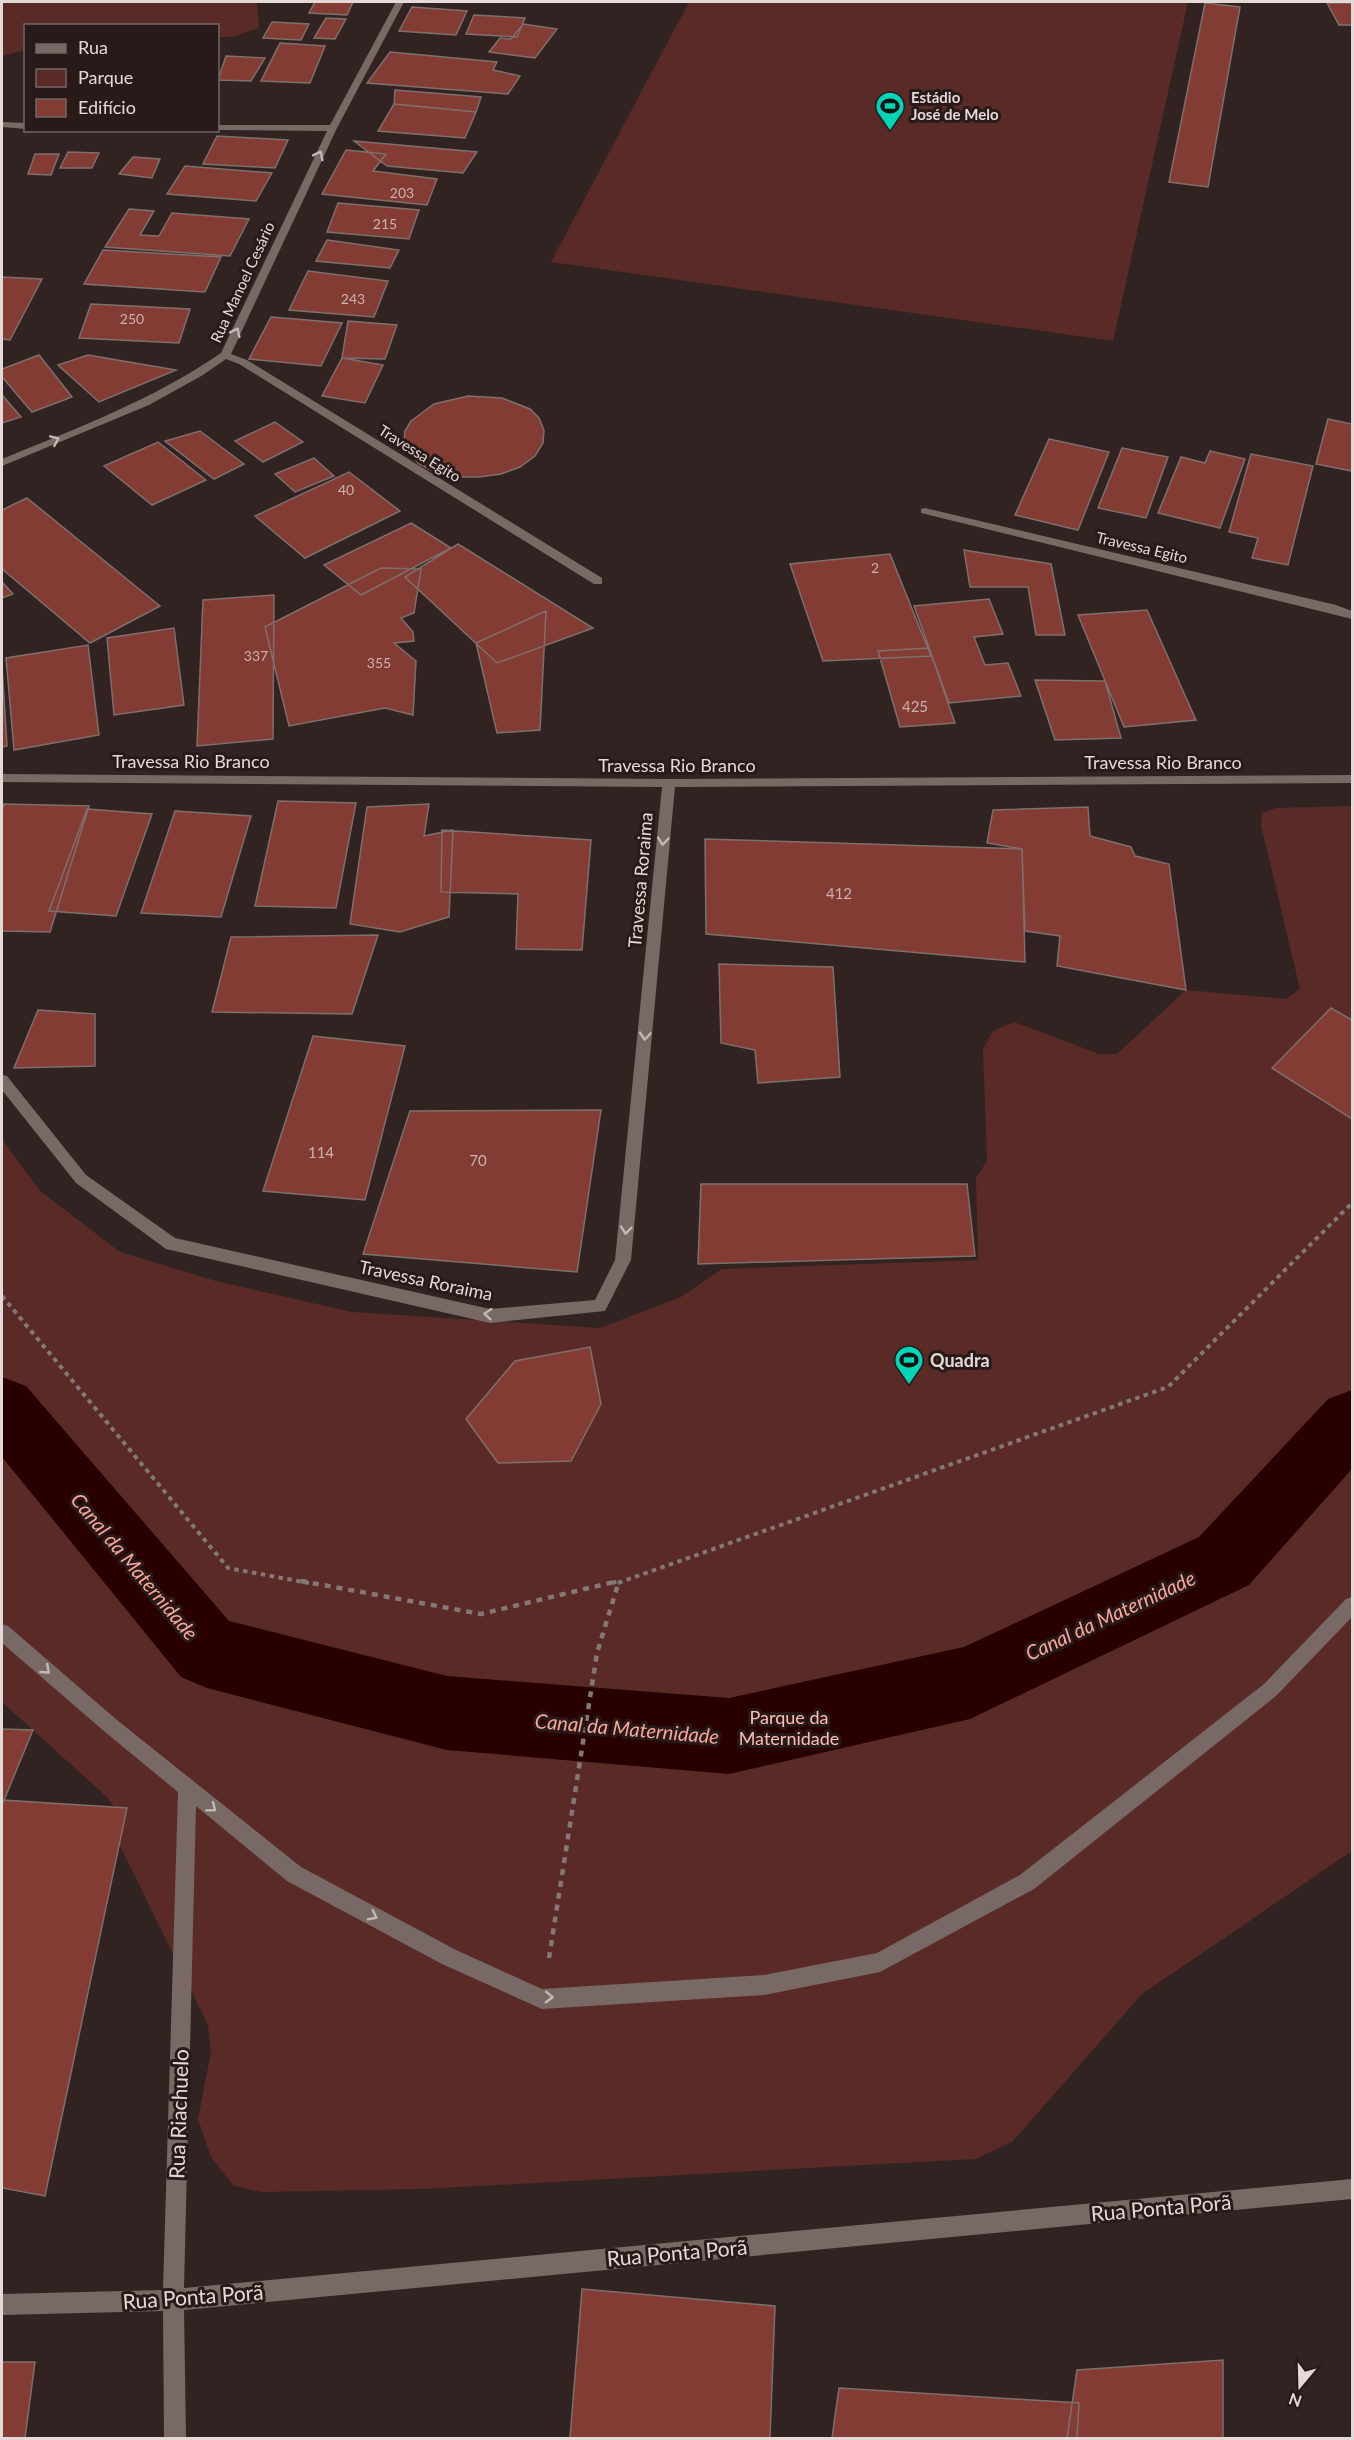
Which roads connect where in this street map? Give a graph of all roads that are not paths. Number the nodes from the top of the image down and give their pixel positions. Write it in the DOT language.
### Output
graph roads {
  1 [pos="400,2"];
  2 [pos="2,126"];
  3 [pos="24,126"];
  4 [pos="219,127"];
  5 [pos="333,128"];
  6 [pos="225,355"];
  7 [pos="2,463"];
  8 [pos="925,511"];
  9 [pos="598,581"];
  10 [pos="1353,615"];
  11 [pos="2,778"];
  12 [pos="1353,779"];
  13 [pos="669,783"];
  14 [pos="2,1080"];
  15 [pos="1353,1605"];
  16 [pos="2,1632"];
  17 [pos="187,1789"];
  18 [pos="1353,2189"];
  19 [pos="173,2300"];
  20 [pos="2,2305"];
  21 [pos="176,2439"];
  1 -- 5 [label="street, Rua Manoel Cesário"];
  2 -- 3 [label="street"];
  4 -- 5 [label="street"];
  6 -- 5 [label="street, Rua Manoel Cesário, one-way"];
  7 -- 6 [label="street, Rua Manoel Cesário, one-way"];
  6 -- 9 [label="street, Travessa Egito"];
  8 -- 10 [label="street, Travessa Egito"];
  11 -- 13 [label="street, Travessa Rio Branco"];
  12 -- 13 [label="street, Travessa Rio Branco"];
  13 -- 14 [label="street, Travessa Roraima, one-way"];
  17 -- 15 [label="street, one-way"];
  16 -- 17 [label="street, one-way"];
  17 -- 19 [label="street, Rua Riachuelo"];
  18 -- 19 [label="street, Rua Ponta Porã"];
  19 -- 20 [label="street, Rua Ponta Porã"];
  19 -- 21 [label="street, Rua Riachuelo"];
}
